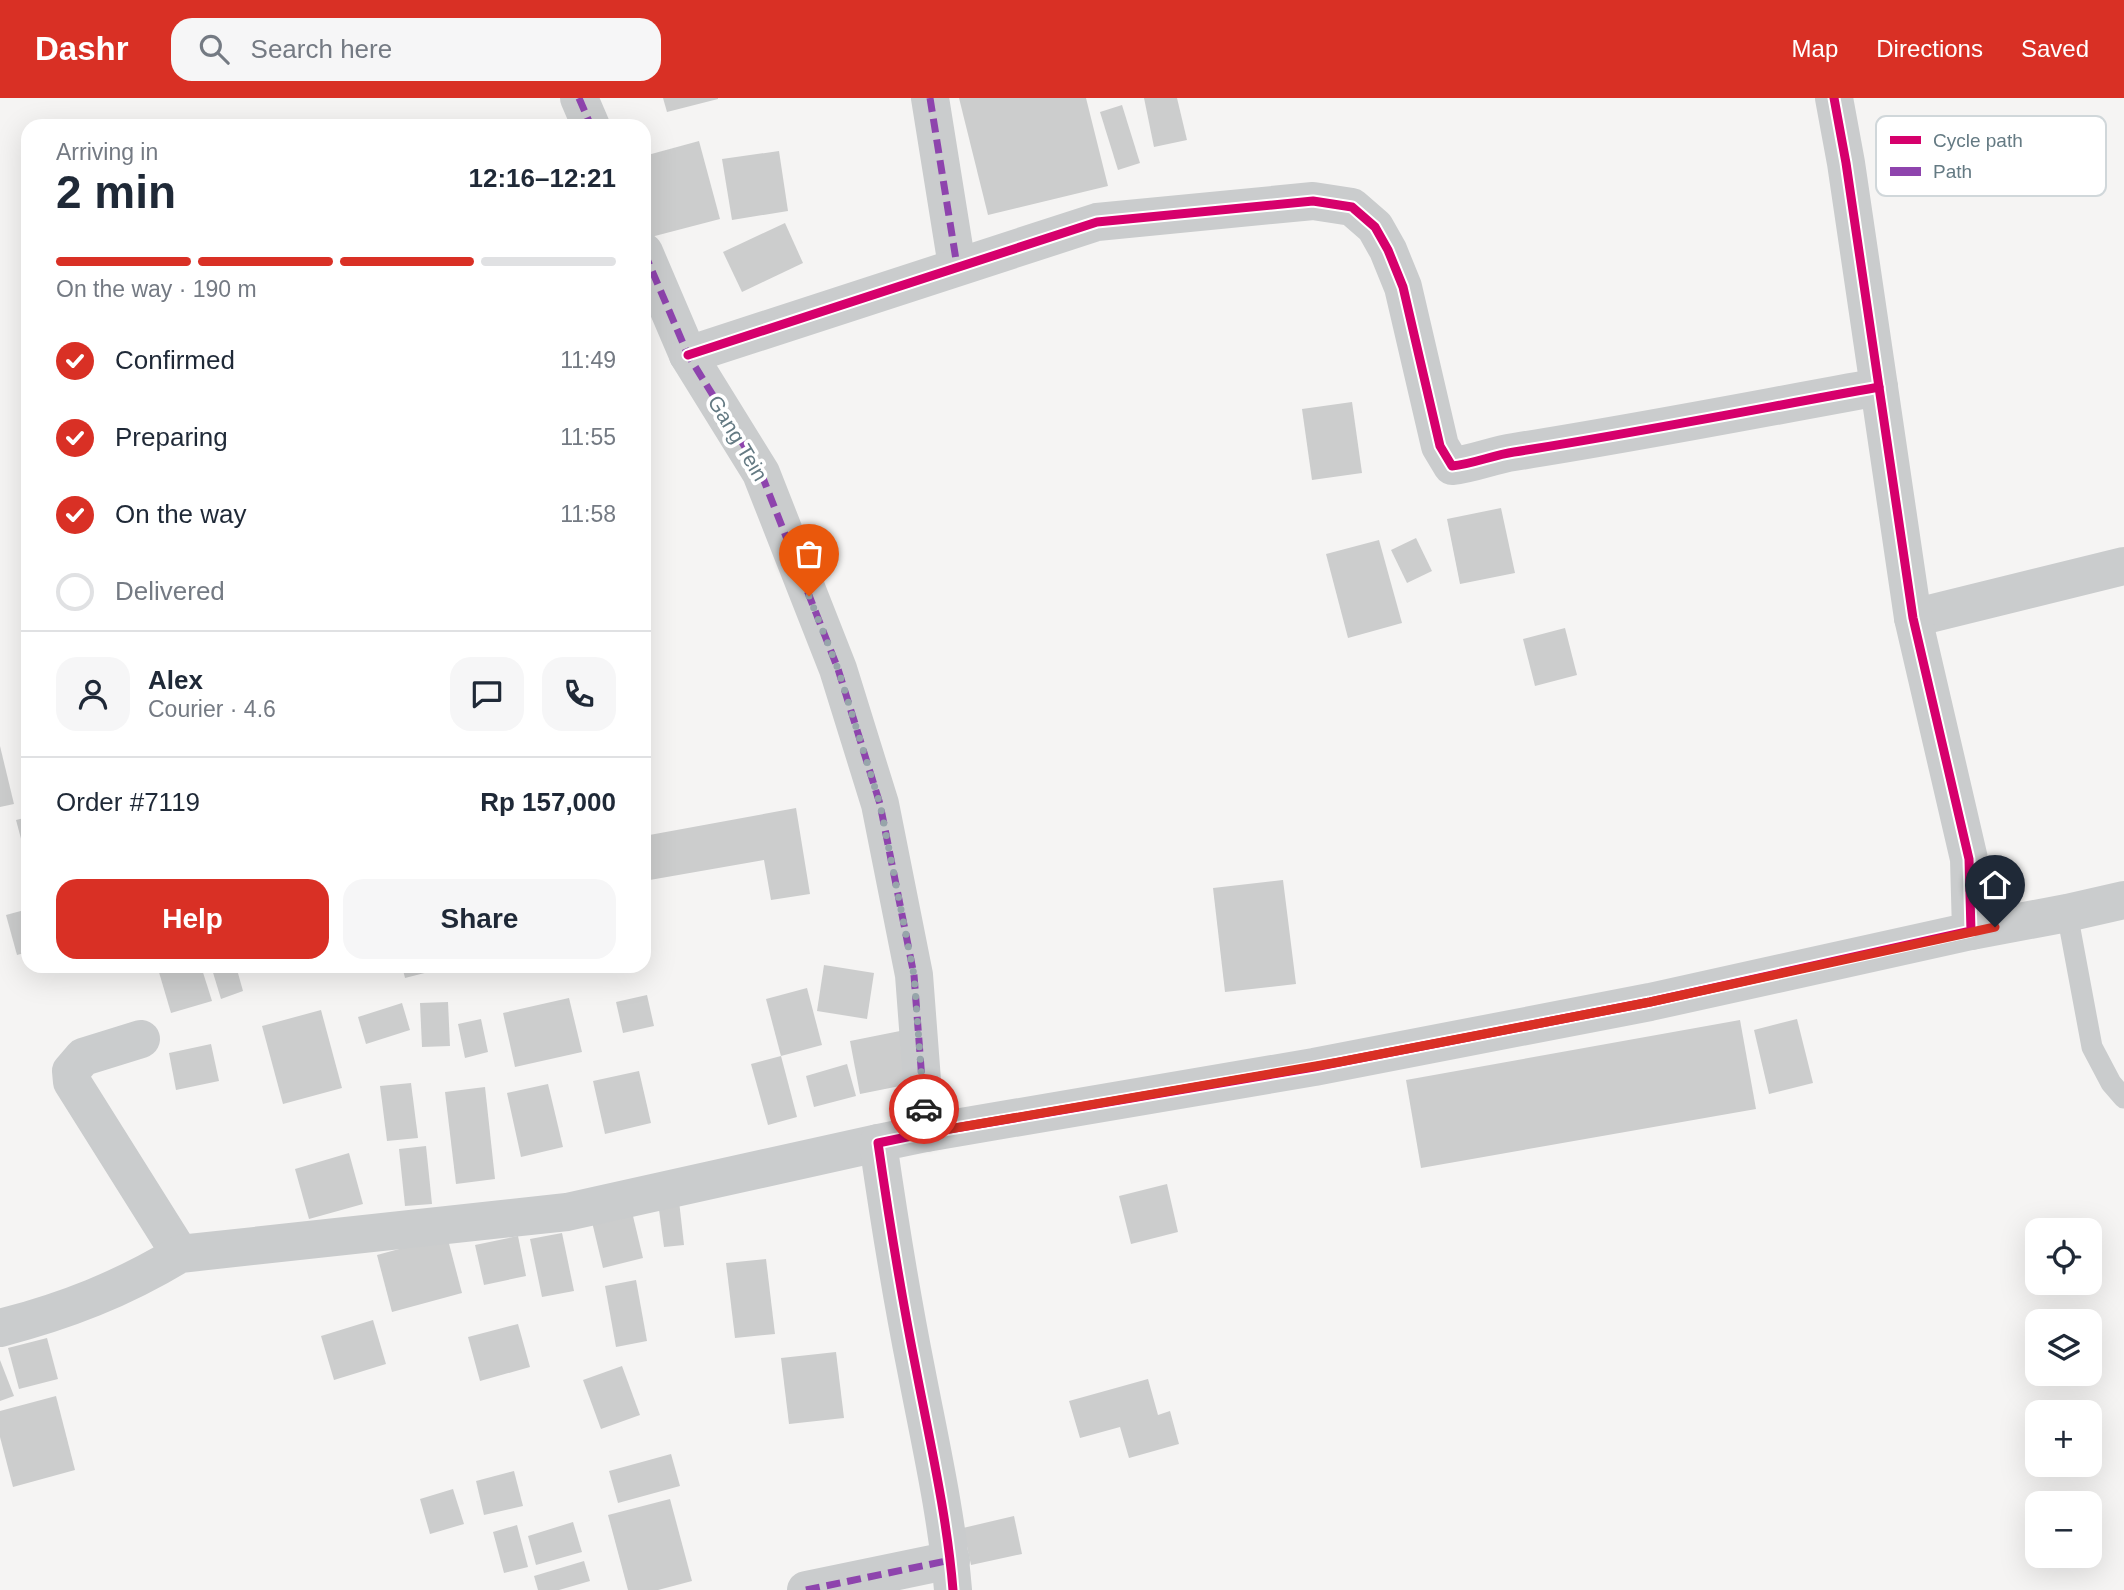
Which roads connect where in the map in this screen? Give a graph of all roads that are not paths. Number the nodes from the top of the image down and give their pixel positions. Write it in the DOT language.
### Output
graph roads {
  1 [pos="579,98"];
  2 [pos="930,98"];
  3 [pos="1834,98"];
  4 [pos="588,119"];
  5 [pos="957,267"];
  6 [pos="651,268"];
  7 [pos="688,355"];
  8 [pos="1879,387"];
  9 [pos="2124,566"];
  10 [pos="1913,618"];
  11 [pos="2124,900"];
  12 [pos="2067,913"];
  13 [pos="1971,931"];
  14 [pos="141,1039"];
  15 [pos="2124,1098"];
  16 [pos="926,1133"];
  17 [pos="878,1143"];
  18 [pos="180,1254"];
  19 [pos="0,1328"];
  20 [pos="952,1575"];
  21 [pos="806,1590"];
  1 -- 4 [label="street"];
  2 -- 5 [label="street"];
  3 -- 8 [label="street"];
  5 -- 7 [label="street"];
  5 -- 8 [label="street"];
  6 -- 7 [label="street, Gang Tein"];
  7 -- 16 [label="street, Gang Tein"];
  8 -- 10 [label="street"];
  9 -- 10 [label="street"];
  10 -- 13 [label="street"];
  11 -- 12 [label="street"];
  12 -- 13 [label="street"];
  12 -- 15 [label="lane"];
  13 -- 16 [label="street"];
  14 -- 18 [label="street"];
  16 -- 17 [label="street"];
  17 -- 18 [label="street"];
  17 -- 20 [label="street"];
  18 -- 19 [label="street"];
  20 -- 21 [label="street"];
}
